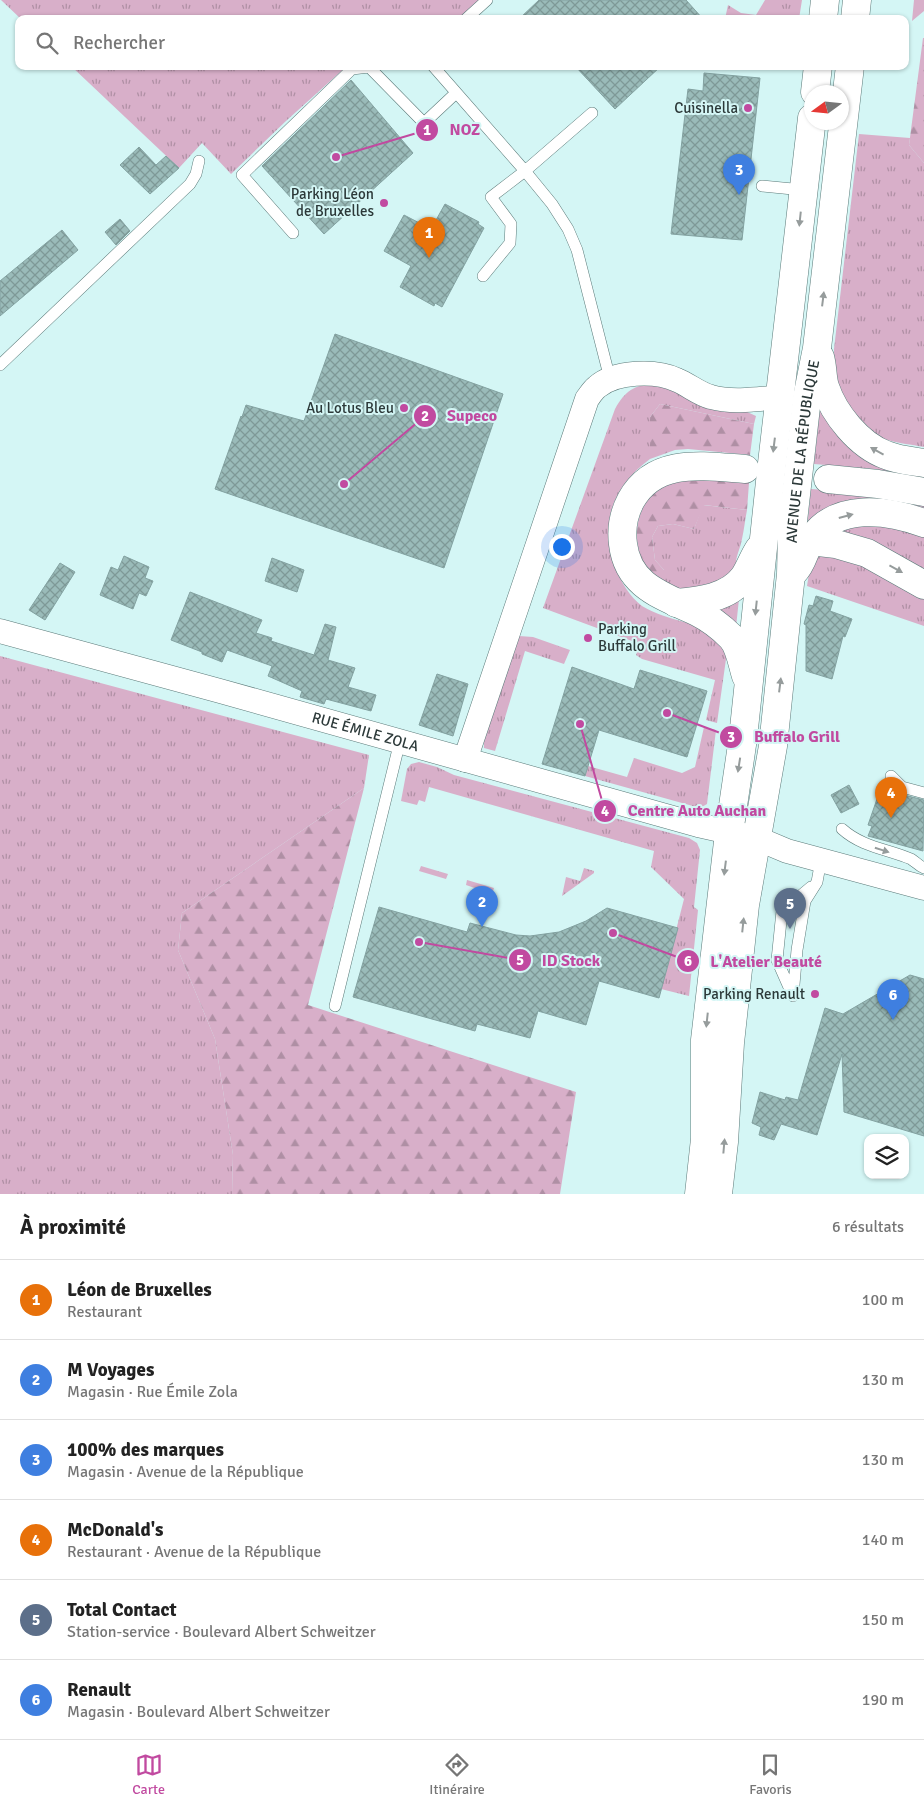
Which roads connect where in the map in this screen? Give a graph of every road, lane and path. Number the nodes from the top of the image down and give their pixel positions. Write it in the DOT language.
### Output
graph roads {
  1 [pos="487,0"];
  2 [pos="825,0"];
  3 [pos="857,0"];
  4 [pos="470,15"];
  5 [pos="823,15"];
  6 [pos="855,15"];
  7 [pos="351,70"];
  8 [pos="372,70"];
  9 [pos="436,70"];
  10 [pos="818,70"];
  11 [pos="850,70"];
  12 [pos="816,85"];
  13 [pos="456,93"];
  14 [pos="592,113"];
  15 [pos="810,130"];
  16 [pos="199,161"];
  17 [pos="525,171"];
  18 [pos="762,186"];
  19 [pos="803,190"];
  20 [pos="292,233"];
  21 [pos="483,276"];
  22 [pos="817,348"];
  23 [pos="0,366"];
  24 [pos="610,379"];
  25 [pos="780,396"];
  26 [pos="924,463"];
  27 [pos="745,469"];
  28 [pos="828,479"];
  29 [pos="924,492"];
  30 [pos="924,523"];
  31 [pos="810,541"];
  32 [pos="763,542"];
  33 [pos="791,574"];
  34 [pos="924,585"];
  35 [pos="676,603"];
  36 [pos="0,631"];
  37 [pos="748,682"];
  38 [pos="400,742"];
  39 [pos="465,760"];
  40 [pos="891,776"];
  41 [pos="924,793"];
  42 [pos="842,829"];
  43 [pos="729,833"];
  44 [pos="756,838"];
  45 [pos="924,868"];
  46 [pos="819,871"];
  47 [pos="924,888"];
  48 [pos="335,1006"];
  49 [pos="699,1194"];
  50 [pos="718,1194"];
  1 -- 4 [label="lane"];
  2 -- 5 [label="main road"];
  3 -- 6 [label="main road"];
  7 -- 20 [label="lane"];
  8 -- 13 [label="lane"];
  9 -- 13 [label="lane"];
  10 -- 12 [label="main road"];
  22 -- 11 [label="main road, AVENUE DE LA RÉPUBLIQUE, one-way"];
  13 -- 17 [label="lane"];
  14 -- 17 [label="lane"];
  15 -- 19 [label="main road, AVENUE DE LA RÉPUBLIQUE"];
  16 -- 23 [label="lane"];
  17 -- 21 [label="lane"];
  17 -- 24 [label="lane"];
  18 -- 19 [label="lane"];
  19 -- 25 [label="main road, AVENUE DE LA RÉPUBLIQUE, one-way"];
  26 -- 22 [label="main road, one-way"];
  22 -- 33 [label="main road, AVENUE DE LA RÉPUBLIQUE"];
  24 -- 25 [label="street"];
  24 -- 39 [label="street"];
  25 -- 32 [label="main road, AVENUE DE LA RÉPUBLIQUE, one-way"];
  27 -- 35 [label="main road"];
  28 -- 29 [label="main road"];
  31 -- 30 [label="main road, one-way"];
  31 -- 33 [label="main road"];
  31 -- 34 [label="main road, one-way"];
  32 -- 35 [label="main road"];
  32 -- 37 [label="main road, AVENUE DE LA RÉPUBLIQUE, one-way"];
  44 -- 33 [label="main road, AVENUE DE LA RÉPUBLIQUE, one-way"];
  35 -- 37 [label="main road"];
  36 -- 38 [label="street, RUE ÉMILE ZOLA"];
  37 -- 43 [label="main road, AVENUE DE LA RÉPUBLIQUE, one-way"];
  38 -- 39 [label="street, RUE ÉMILE ZOLA"];
  38 -- 48 [label="lane"];
  39 -- 43 [label="street, RUE ÉMILE ZOLA"];
  40 -- 41 [label="lane"];
  42 -- 45 [label="lane, one-way"];
  43 -- 44 [label="street, RUE ÉMILE ZOLA"];
  43 -- 49 [label="main road, AVENUE DE LA RÉPUBLIQUE, one-way"];
  44 -- 46 [label="street, RUE ÉMILE ZOLA"];
  50 -- 44 [label="main road, AVENUE DE LA RÉPUBLIQUE, one-way"];
  46 -- 46 [label="lane"];
  46 -- 47 [label="street, RUE ÉMILE ZOLA"];
}
